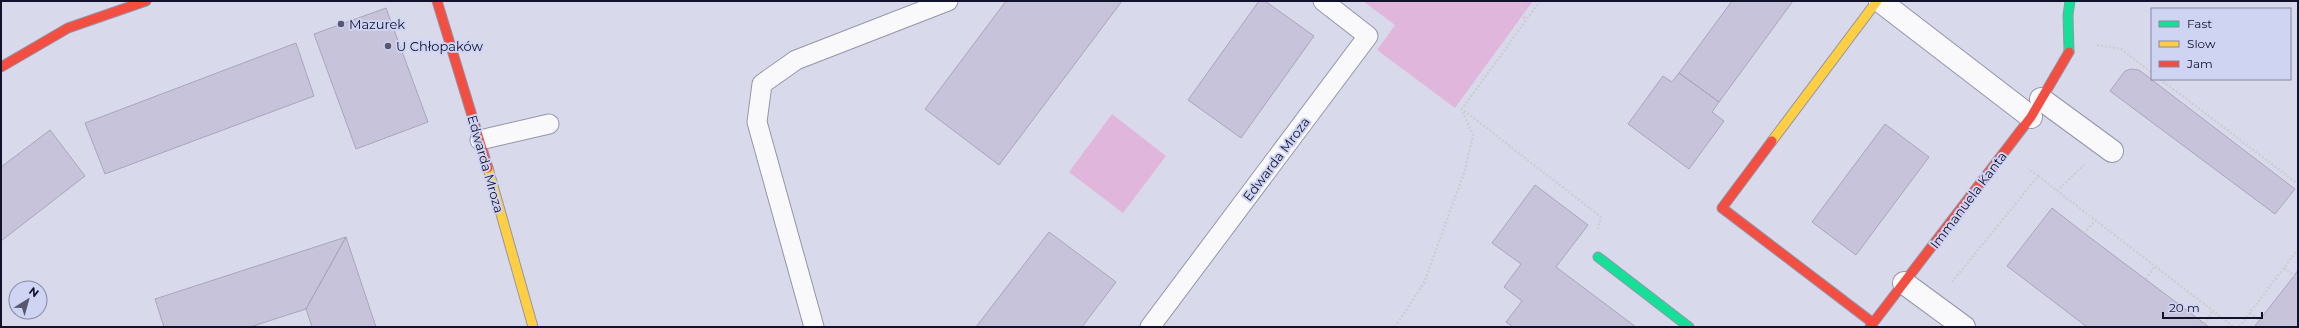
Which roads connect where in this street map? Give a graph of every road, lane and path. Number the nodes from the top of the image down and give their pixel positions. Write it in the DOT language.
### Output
graph roads {
  1 [pos="146,1"];
  2 [pos="437,1"];
  3 [pos="948,1"];
  4 [pos="1323,1"];
  5 [pos="1520,1"];
  6 [pos="1540,1"];
  7 [pos="1877,1"];
  8 [pos="1880,1"];
  9 [pos="2070,1"];
  10 [pos="1525,21"];
  11 [pos="2069,45"];
  12 [pos="1,67"];
  13 [pos="2151,72"];
  14 [pos="2161,80"];
  15 [pos="2036,108"];
  16 [pos="1462,109"];
  17 [pos="549,124"];
  18 [pos="480,140"];
  19 [pos="2112,151"];
  20 [pos="2004,152"];
  21 [pos="2089,160"];
  22 [pos="2038,176"];
  23 [pos="2298,184"];
  24 [pos="2057,191"];
  25 [pos="2096,220"];
  26 [pos="2084,233"];
  27 [pos="2298,250"];
  28 [pos="1598,257"];
  29 [pos="2155,266"];
  30 [pos="2284,268"];
  31 [pos="2294,276"];
  32 [pos="2146,279"];
  33 [pos="1904,283"];
  34 [pos="1951,284"];
  35 [pos="2213,310"];
  36 [pos="2250,313"];
  37 [pos="2259,320"];
  38 [pos="2205,324"];
  39 [pos="1872,325"];
  40 [pos="532,327"];
  41 [pos="814,327"];
  42 [pos="1150,327"];
  43 [pos="1395,327"];
  44 [pos="1689,327"];
  45 [pos="1964,327"];
  46 [pos="2234,327"];
  47 [pos="2239,327"];
  1 -- 12 [label="street"];
  2 -- 18 [label="street, Edwarda Mroza"];
  3 -- 41 [label="lane"];
  4 -- 42 [label="lane, Edwarda Mroza"];
  5 -- 10 [label="path"];
  6 -- 10 [label="path"];
  7 -- 39 [label="street"];
  8 -- 15 [label="street"];
  9 -- 11 [label="street"];
  10 -- 16 [label="path"];
  11 -- 13 [label="path"];
  11 -- 15 [label="street, Immanuela Kanta"];
  14 -- 23 [label="path"];
  15 -- 19 [label="street"];
  15 -- 20 [label="street, Immanuela Kanta"];
  16 -- 28 [label="path"];
  16 -- 43 [label="path"];
  17 -- 18 [label="lane"];
  18 -- 40 [label="street, Edwarda Mroza"];
  20 -- 22 [label="path"];
  20 -- 33 [label="street, Immanuela Kanta"];
  21 -- 24 [label="path"];
  22 -- 24 [label="path"];
  22 -- 34 [label="path"];
  24 -- 25 [label="path"];
  25 -- 26 [label="path"];
  25 -- 29 [label="path"];
  27 -- 30 [label="path"];
  28 -- 44 [label="street"];
  29 -- 32 [label="path"];
  29 -- 35 [label="path"];
  30 -- 31 [label="path"];
  30 -- 36 [label="path"];
  33 -- 39 [label="street, Immanuela Kanta"];
  33 -- 45 [label="street"];
  35 -- 38 [label="path"];
  35 -- 46 [label="path"];
  36 -- 37 [label="path"];
  36 -- 47 [label="path"];
}
